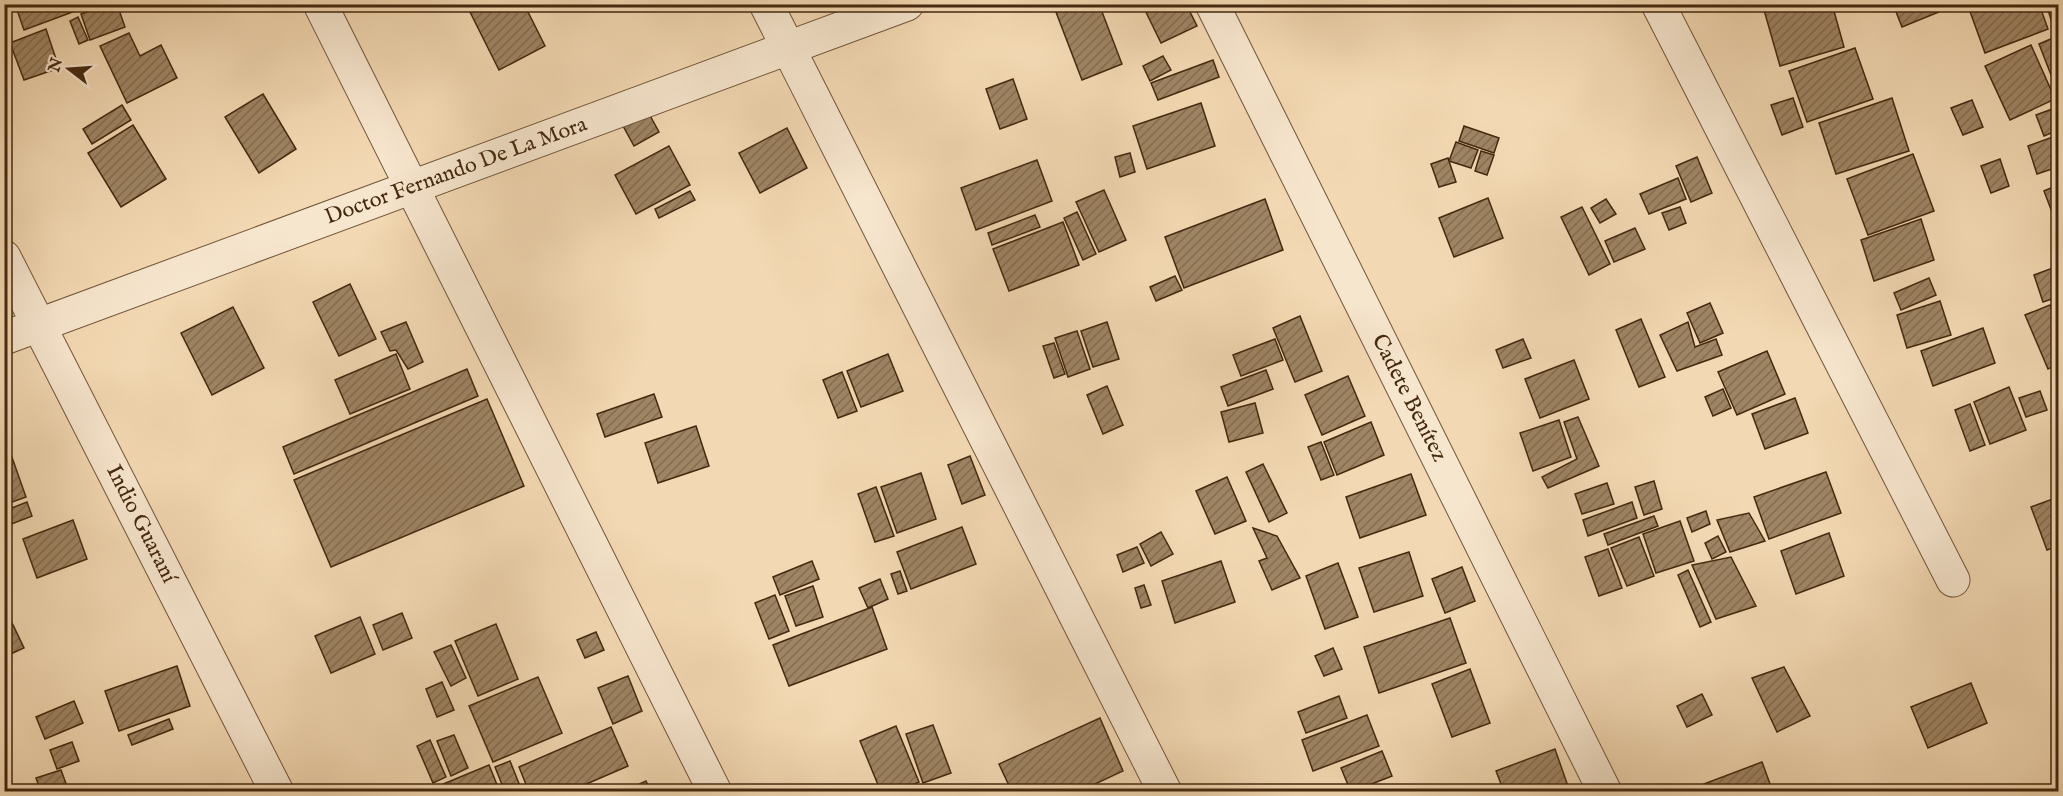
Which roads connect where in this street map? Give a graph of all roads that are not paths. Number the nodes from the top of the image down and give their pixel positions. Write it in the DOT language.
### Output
graph roads {
  1 [pos="320,4"];
  2 [pos="766,4"];
  3 [pos="907,4"];
  4 [pos="1212,4"];
  5 [pos="1658,4"];
  6 [pos="789,49"];
  7 [pos="412,188"];
  8 [pos="4,257"];
  9 [pos="39,325"];
  10 [pos="4,338"];
  11 [pos="1953,580"];
  12 [pos="277,792"];
  13 [pos="715,792"];
  14 [pos="1165,792"];
  15 [pos="1605,792"];
  1 -- 7 [label="street"];
  2 -- 6 [label="street"];
  3 -- 6 [label="street, Doctor Fernando De La Mora"];
  4 -- 15 [label="street, Cadete Benítez"];
  5 -- 11 [label="street"];
  6 -- 7 [label="street, Doctor Fernando De La Mora"];
  6 -- 14 [label="street"];
  7 -- 9 [label="street, Doctor Fernando De La Mora"];
  7 -- 13 [label="street"];
  8 -- 9 [label="street, Indio Guaraní"];
  9 -- 10 [label="street, Doctor Fernando De La Mora"];
  9 -- 12 [label="street, Indio Guaraní"];
}
